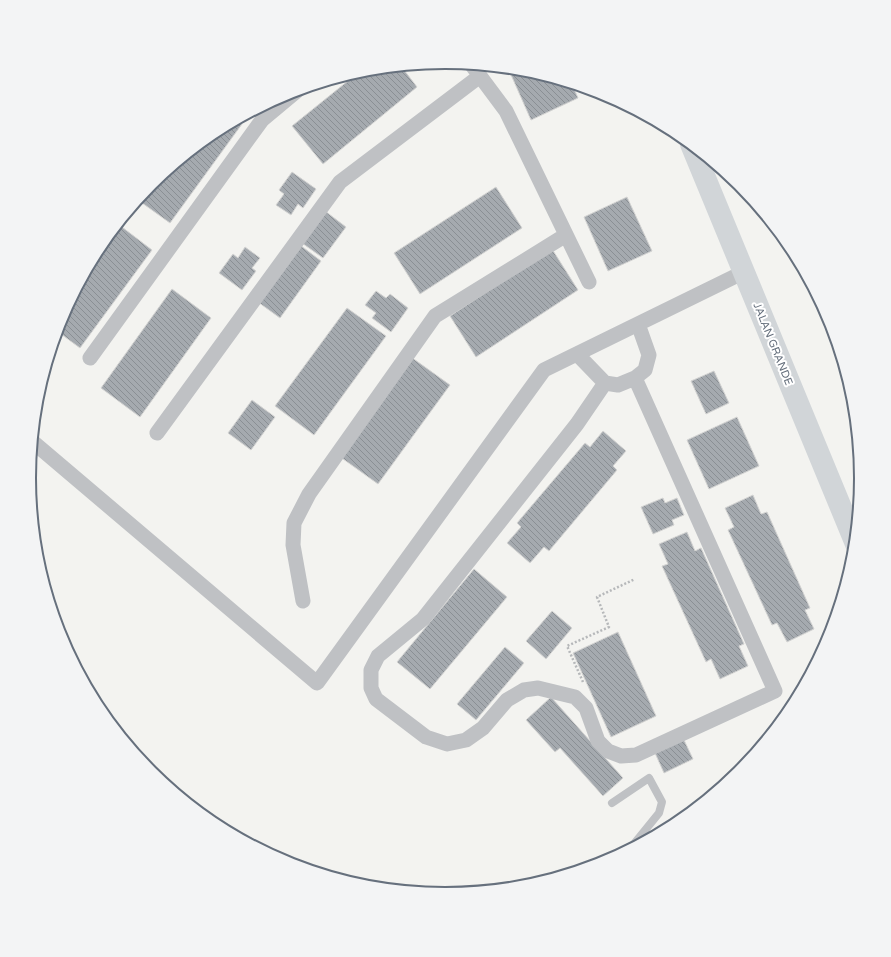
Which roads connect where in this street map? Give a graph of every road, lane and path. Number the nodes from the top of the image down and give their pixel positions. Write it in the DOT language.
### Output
graph roads {
  1 [pos="475,70"];
  2 [pos="283,103"];
  3 [pos="695,154"];
  4 [pos="566,235"];
  5 [pos="744,272"];
  6 [pos="589,282"];
  7 [pos="638,324"];
  8 [pos="577,354"];
  9 [pos="90,358"];
  10 [pos="636,378"];
  11 [pos="605,383"];
  12 [pos="157,433"];
  13 [pos="38,446"];
  14 [pos="851,532"];
  15 [pos="635,579"];
  16 [pos="303,601"];
  17 [pos="580,701"];
  18 [pos="612,803"];
  19 [pos="637,841"];
  1 -- 4 [label="street"];
  1 -- 12 [label="street"];
  2 -- 9 [label="street"];
  3 -- 5 [label="street, JALAN GRANDE"];
  4 -- 6 [label="street"];
  4 -- 16 [label="street"];
  5 -- 7 [label="street"];
  5 -- 14 [label="street, JALAN GRANDE"];
  7 -- 8 [label="street"];
  7 -- 10 [label="street"];
  8 -- 11 [label="street"];
  8 -- 13 [label="street"];
  10 -- 11 [label="street"];
  10 -- 17 [label="street"];
  11 -- 17 [label="street"];
  15 -- 17 [label="path"];
  18 -- 19 [label="lane"];
}
